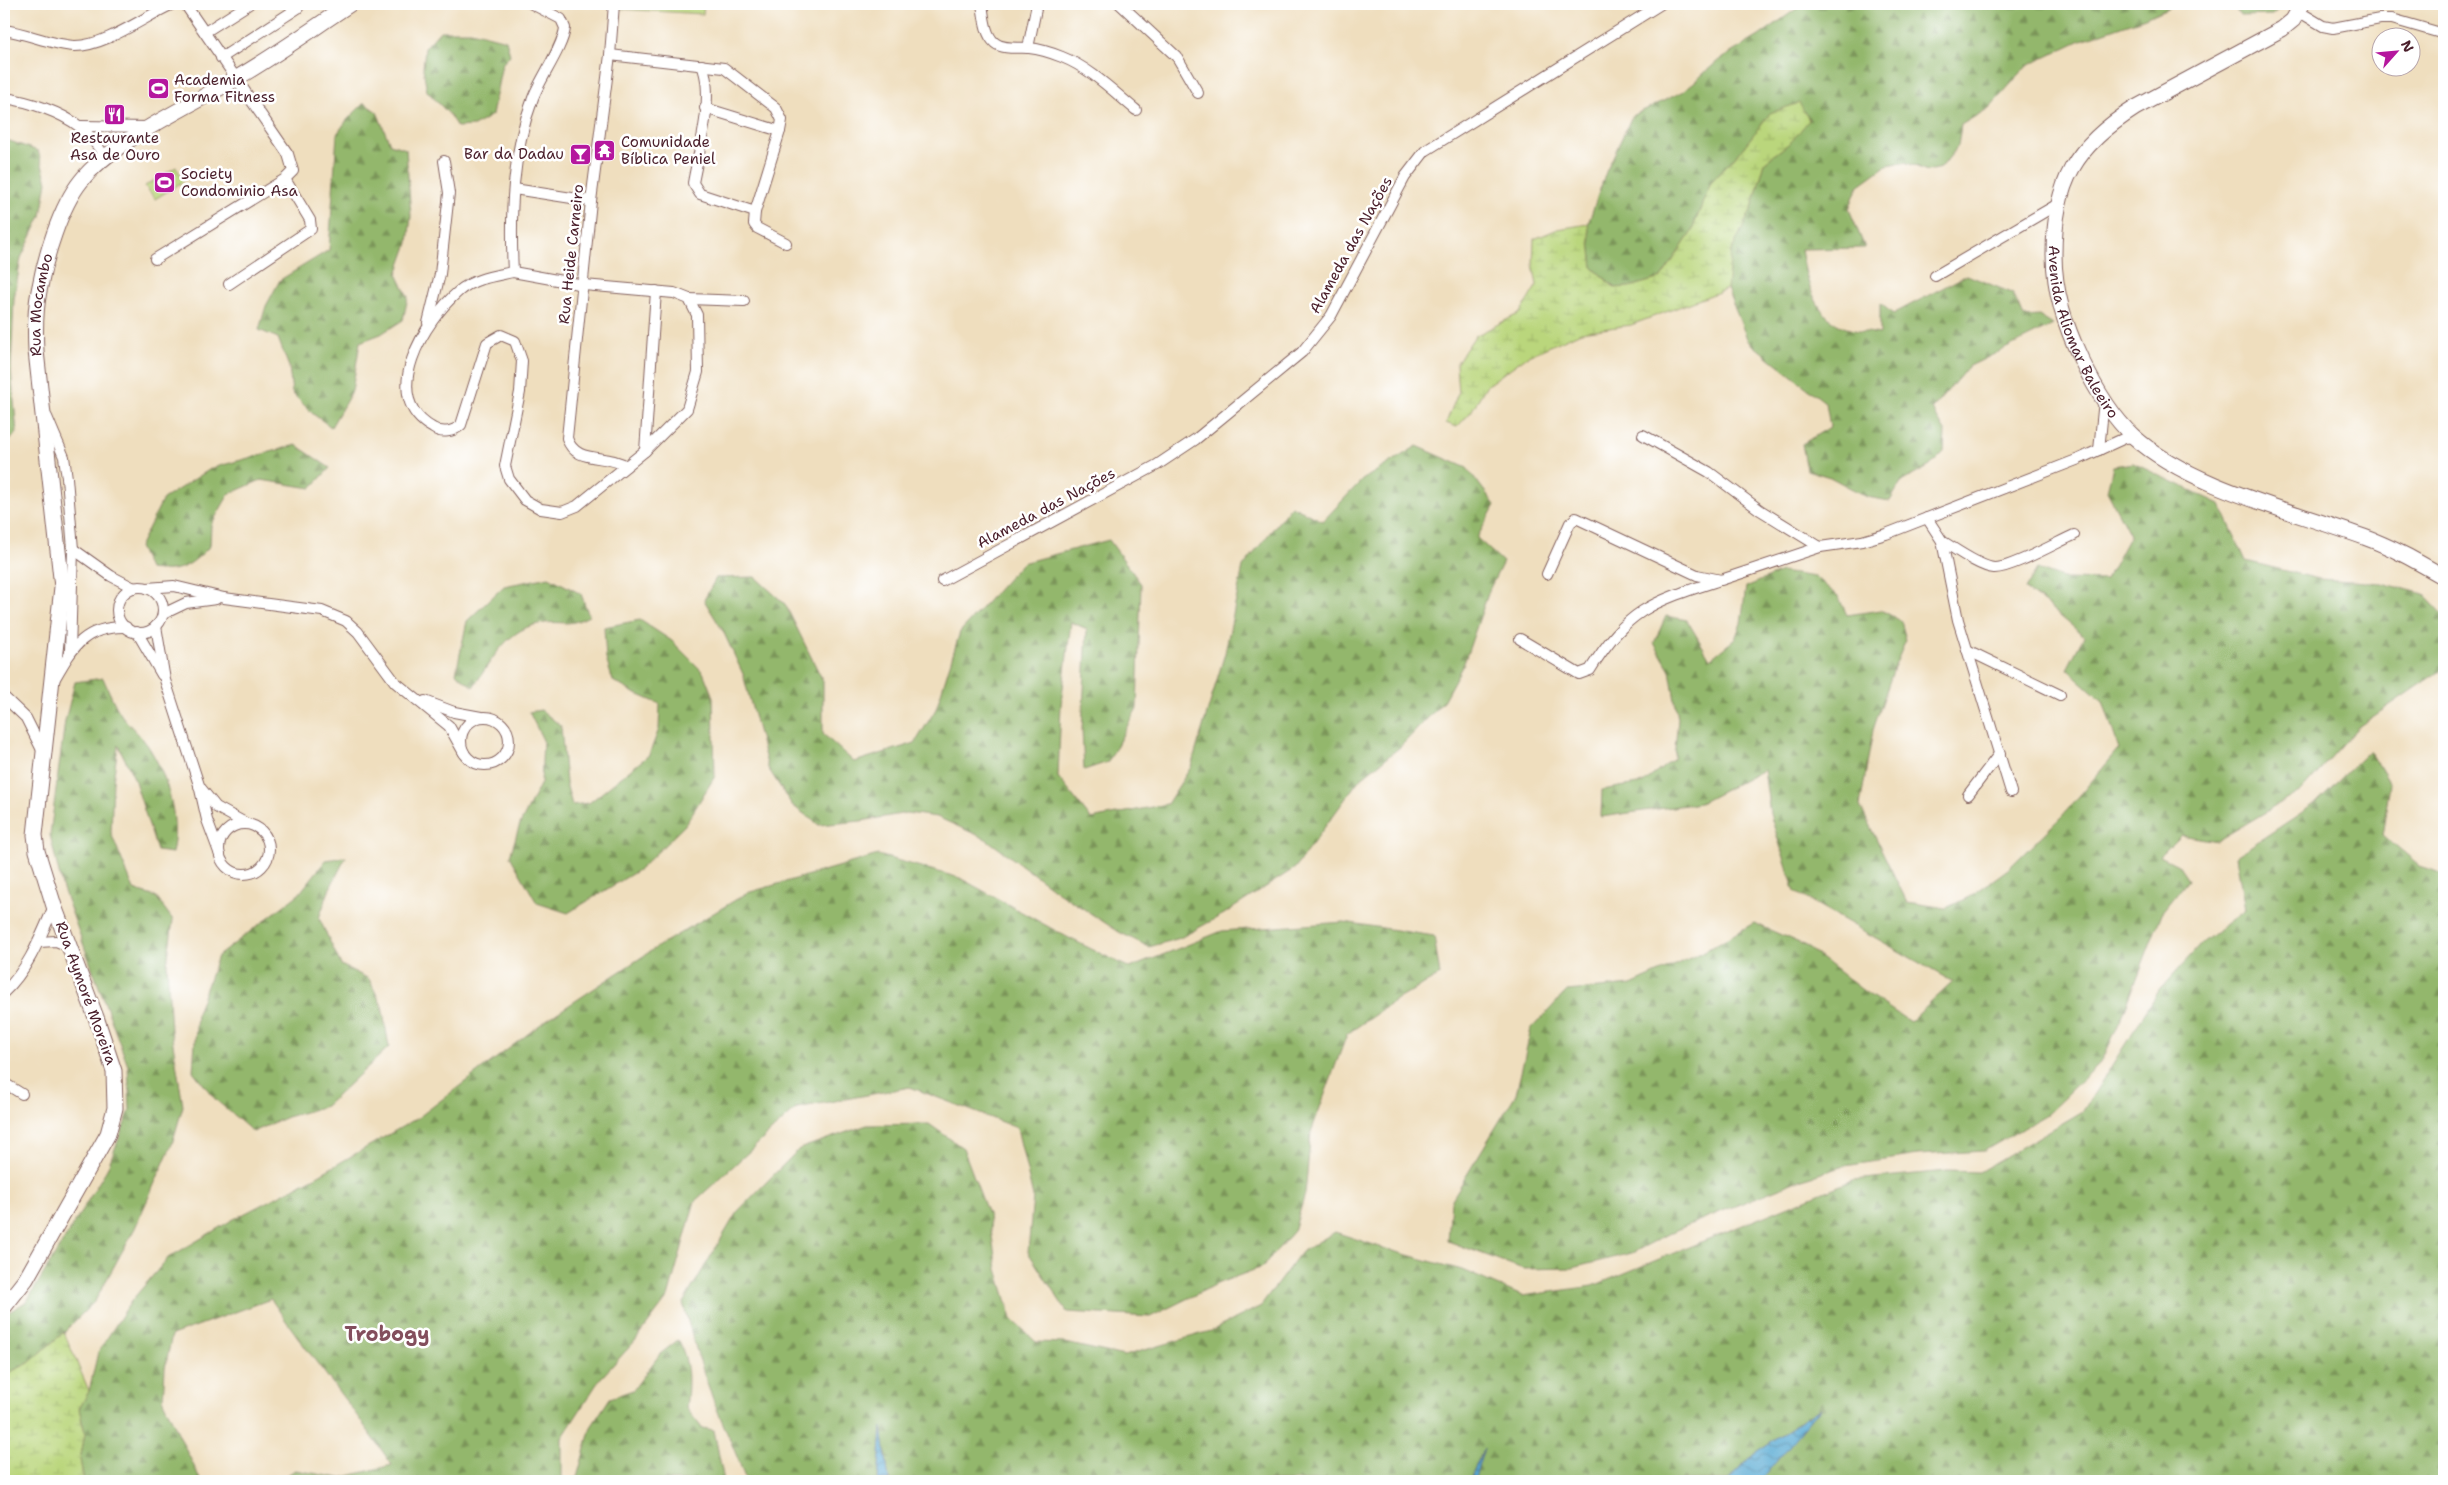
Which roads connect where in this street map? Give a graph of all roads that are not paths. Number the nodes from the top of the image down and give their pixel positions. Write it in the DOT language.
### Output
graph roads {
  1 [pos="173,4"];
  2 [pos="185,4"];
  3 [pos="249,4"];
  4 [pos="350,4"];
  5 [pos="532,4"];
  6 [pos="614,4"];
  7 [pos="982,4"];
  8 [pos="1037,4"];
  9 [pos="1120,4"];
  10 [pos="1661,4"];
  11 [pos="298,8"];
  12 [pos="2300,8"];
  13 [pos="4,30"];
  14 [pos="205,32"];
  15 [pos="2444,34"];
  16 [pos="1028,48"];
  17 [pos="610,55"];
  18 [pos="221,58"];
  19 [pos="702,65"];
  20 [pos="236,78"];
  21 [pos="1198,93"];
  22 [pos="4,98"];
  23 [pos="705,108"];
  24 [pos="1136,110"];
  25 [pos="80,126"];
  26 [pos="152,126"];
  27 [pos="780,131"];
  28 [pos="105,158"];
  29 [pos="444,161"];
  30 [pos="288,177"];
  31 [pos="514,189"];
  32 [pos="591,201"];
  33 [pos="2058,204"];
  34 [pos="755,212"];
  35 [pos="786,243"];
  36 [pos="155,259"];
  37 [pos="513,272"];
  38 [pos="1935,276"];
  39 [pos="229,284"];
  40 [pos="584,285"];
  41 [pos="656,292"];
  42 [pos="689,299"];
  43 [pos="744,301"];
  44 [pos="426,331"];
  45 [pos="2104,400"];
  46 [pos="44,409"];
  47 [pos="1643,435"];
  48 [pos="2134,437"];
  49 [pos="2099,450"];
  50 [pos="645,451"];
  51 [pos="626,466"];
  52 [pos="1927,518"];
  53 [pos="2074,535"];
  54 [pos="1942,541"];
  55 [pos="1820,547"];
  56 [pos="73,550"];
  57 [pos="1547,574"];
  58 [pos="2444,578"];
  59 [pos="1721,580"];
  60 [pos="942,581"];
  61 [pos="134,588"];
  62 [pos="147,588"];
  63 [pos="224,598"];
  64 [pos="163,614"];
  65 [pos="156,626"];
  66 [pos="126,627"];
  67 [pos="137,632"];
  68 [pos="1520,639"];
  69 [pos="1967,650"];
  70 [pos="70,652"];
  71 [pos="165,680"];
  72 [pos="53,681"];
  73 [pos="413,695"];
  74 [pos="2060,695"];
  75 [pos="4,697"];
  76 [pos="483,717"];
  77 [pos="464,753"];
  78 [pos="2000,753"];
  79 [pos="45,757"];
  80 [pos="199,785"];
  81 [pos="2010,792"];
  82 [pos="1968,795"];
  83 [pos="247,824"];
  84 [pos="220,856"];
  85 [pos="54,906"];
  86 [pos="64,940"];
  87 [pos="39,942"];
  88 [pos="4,992"];
  89 [pos="4,1083"];
  90 [pos="22,1094"];
  91 [pos="4,1307"];
  1 -- 13 [label="street"];
  2 -- 14 [label="street"];
  3 -- 14 [label="street"];
  4 -- 20 [label="main road, Rua Mocambo"];
  5 -- 31 [label="street"];
  6 -- 17 [label="street, Rua Heide Carneiro"];
  7 -- 16 [label="street"];
  8 -- 16 [label="street"];
  9 -- 21 [label="street"];
  10 -- 60 [label="street, Alameda das Nações"];
  11 -- 18 [label="street"];
  12 -- 15 [label="street"];
  12 -- 33 [label="main road, Avenida Aliomar Baleeiro"];
  14 -- 18 [label="street"];
  16 -- 24 [label="street"];
  17 -- 19 [label="street"];
  17 -- 32 [label="street, Rua Heide Carneiro"];
  18 -- 20 [label="street"];
  19 -- 23 [label="street"];
  19 -- 27 [label="street"];
  20 -- 26 [label="main road, Rua Mocambo"];
  20 -- 30 [label="street"];
  22 -- 25 [label="street"];
  23 -- 27 [label="street"];
  23 -- 34 [label="street"];
  25 -- 26 [label="street"];
  25 -- 28 [label="street"];
  26 -- 28 [label="main road, Rua Mocambo"];
  27 -- 34 [label="street"];
  28 -- 46 [label="main road, Rua Mocambo"];
  29 -- 44 [label="street"];
  30 -- 36 [label="street"];
  30 -- 39 [label="street"];
  31 -- 32 [label="street"];
  31 -- 37 [label="street"];
  32 -- 40 [label="street, Rua Heide Carneiro"];
  33 -- 38 [label="street"];
  33 -- 45 [label="main road, Avenida Aliomar Baleeiro"];
  34 -- 35 [label="street"];
  37 -- 40 [label="street"];
  37 -- 44 [label="street"];
  40 -- 41 [label="street"];
  40 -- 51 [label="street, Rua Heide Carneiro"];
  41 -- 42 [label="street"];
  41 -- 50 [label="street"];
  42 -- 43 [label="street"];
  42 -- 50 [label="street"];
  44 -- 51 [label="street"];
  45 -- 48 [label="main road, Avenida Aliomar Baleeiro"];
  45 -- 49 [label="street"];
  46 -- 56 [label="street"];
  46 -- 72 [label="main road, Rua Mocambo"];
  47 -- 55 [label="street"];
  48 -- 49 [label="street"];
  48 -- 58 [label="main road, Avenida Aliomar Baleeiro"];
  49 -- 52 [label="street"];
  50 -- 51 [label="street"];
  52 -- 54 [label="street"];
  52 -- 55 [label="street"];
  53 -- 54 [label="street"];
  54 -- 69 [label="street"];
  55 -- 59 [label="street"];
  56 -- 61 [label="street"];
  56 -- 70 [label="street"];
  57 -- 59 [label="street"];
  59 -- 68 [label="street"];
  61 -- 62 [label="street"];
  61 -- 66 [label="street"];
  62 -- 63 [label="street"];
  62 -- 64 [label="street"];
  63 -- 64 [label="street"];
  63 -- 73 [label="street"];
  64 -- 65 [label="street"];
  65 -- 67 [label="street"];
  65 -- 71 [label="street"];
  66 -- 67 [label="street"];
  66 -- 70 [label="street"];
  67 -- 71 [label="street"];
  69 -- 74 [label="street"];
  69 -- 78 [label="street"];
  70 -- 72 [label="street"];
  71 -- 80 [label="street"];
  72 -- 79 [label="main road, Rua Mocambo"];
  73 -- 76 [label="street"];
  73 -- 77 [label="street"];
  75 -- 79 [label="street"];
  76 -- 77 [label="street"];
  76 -- 77 [label="street"];
  78 -- 81 [label="street"];
  78 -- 82 [label="street"];
  79 -- 85 [label="main road, Rua Aymoré Moreira"];
  80 -- 83 [label="street"];
  80 -- 84 [label="street"];
  83 -- 84 [label="street"];
  83 -- 84 [label="street"];
  85 -- 86 [label="main road, Rua Aymoré Moreira"];
  85 -- 87 [label="street"];
  86 -- 87 [label="street"];
  86 -- 91 [label="main road, Rua Aymoré Moreira"];
  87 -- 88 [label="street"];
  89 -- 90 [label="street"];
}
